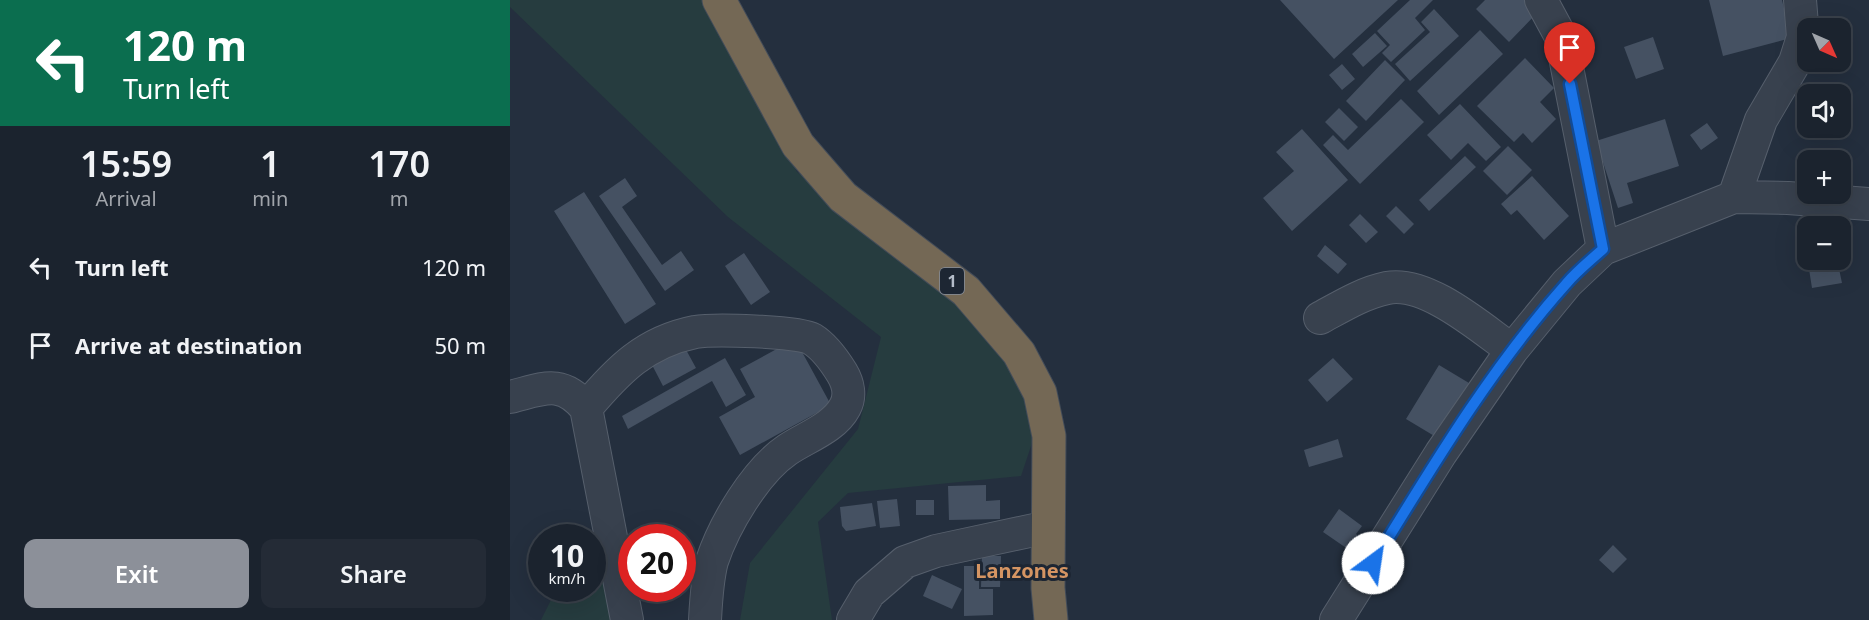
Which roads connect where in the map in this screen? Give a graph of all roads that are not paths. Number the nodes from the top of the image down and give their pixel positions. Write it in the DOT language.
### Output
graph roads {
  1 [pos="719,0"];
  2 [pos="1541,0"];
  3 [pos="1800,0"];
  4 [pos="1734,197"];
  5 [pos="1869,204"];
  6 [pos="1603,249"];
  7 [pos="1320,318"];
  8 [pos="1512,350"];
  9 [pos="510,397"];
  10 [pos="586,408"];
  11 [pos="1048,526"];
  12 [pos="627,620"];
  13 [pos="705,620"];
  14 [pos="853,620"];
  15 [pos="1051,620"];
  16 [pos="1336,620"];
  1 -- 11 [label="highway, 1"];
  2 -- 6 [label="street"];
  3 -- 4 [label="street"];
  4 -- 5 [label="street"];
  4 -- 6 [label="street"];
  6 -- 8 [label="street"];
  7 -- 8 [label="street"];
  8 -- 16 [label="street"];
  9 -- 10 [label="street"];
  10 -- 12 [label="street"];
  10 -- 13 [label="street"];
  11 -- 14 [label="street"];
  11 -- 15 [label="highway, 1"];
}
